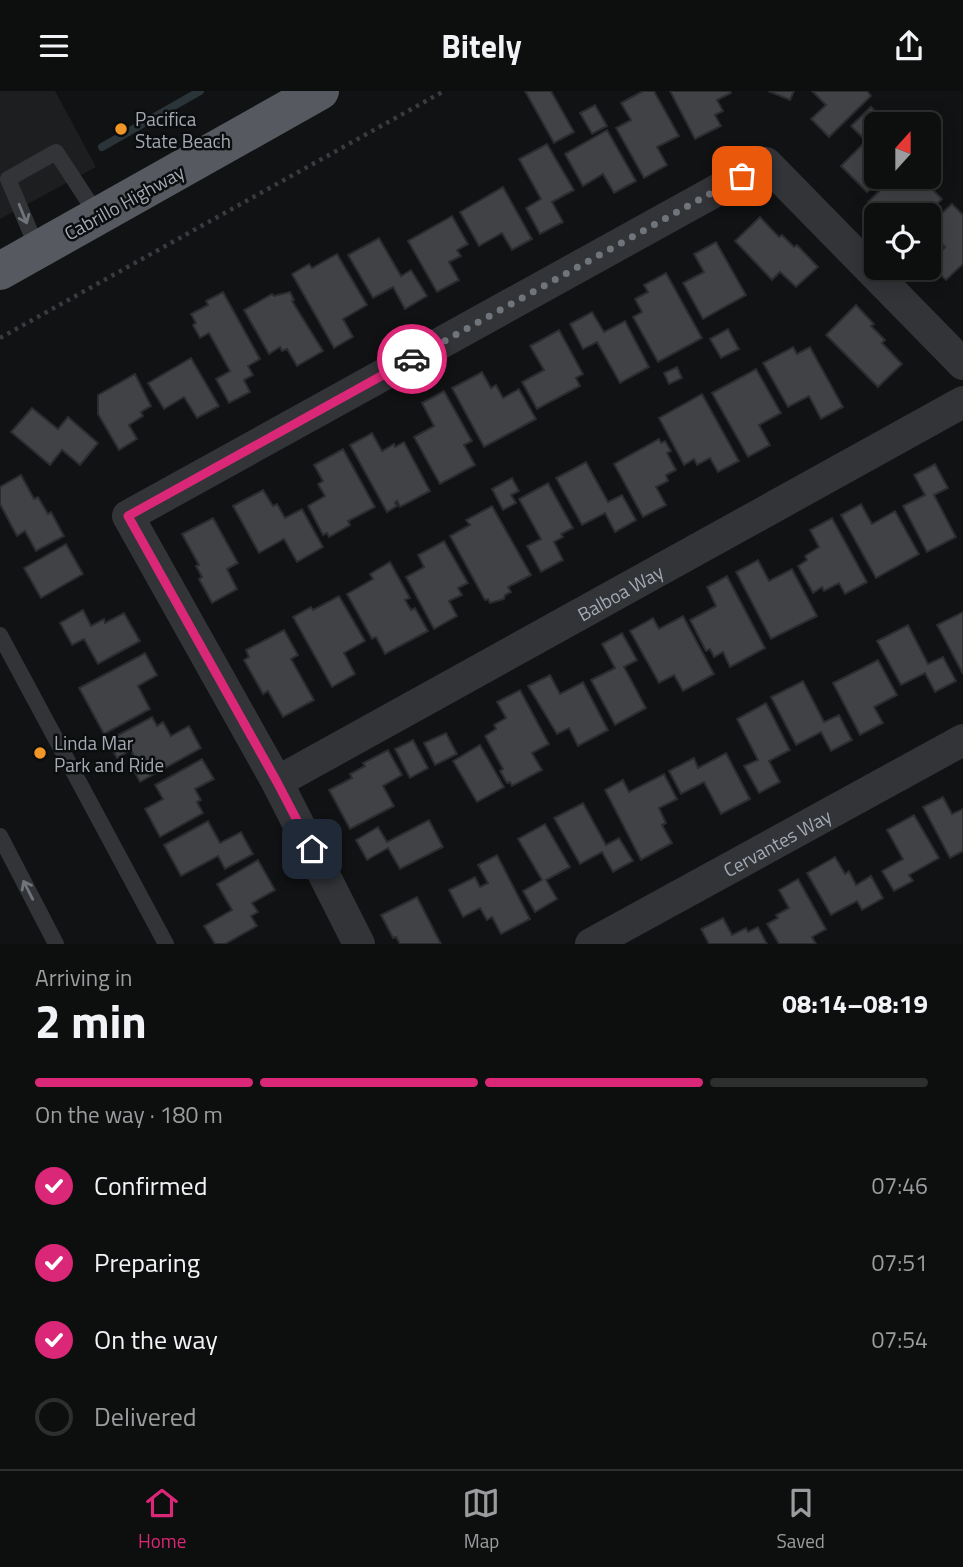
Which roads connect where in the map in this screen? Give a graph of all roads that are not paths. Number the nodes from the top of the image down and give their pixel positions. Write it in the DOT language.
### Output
graph roads {
  1 [pos="320,91"];
  2 [pos="97,216"];
  3 [pos="38,250"];
  4 [pos="0,271"];
  5 [pos="963,364"];
  6 [pos="963,402"];
  7 [pos="0,635"];
  8 [pos="963,740"];
  9 [pos="277,782"];
  10 [pos="0,836"];
  11 [pos="56,944"];
  12 [pos="166,944"];
  13 [pos="359,944"];
  14 [pos="591,944"];
  1 -- 2 [label="highway, Cabrillo Highway"];
  2 -- 3 [label="highway, Cabrillo Highway"];
  2 -- 3 [label="lane, one-way"];
  3 -- 4 [label="highway, Cabrillo Highway"];
  5 -- 9 [label="street"];
  6 -- 9 [label="street, Balboa Way"];
  7 -- 12 [label="lane"];
  8 -- 14 [label="street, Cervantes Way"];
  9 -- 13 [label="street"];
  11 -- 10 [label="lane, one-way"];
}
